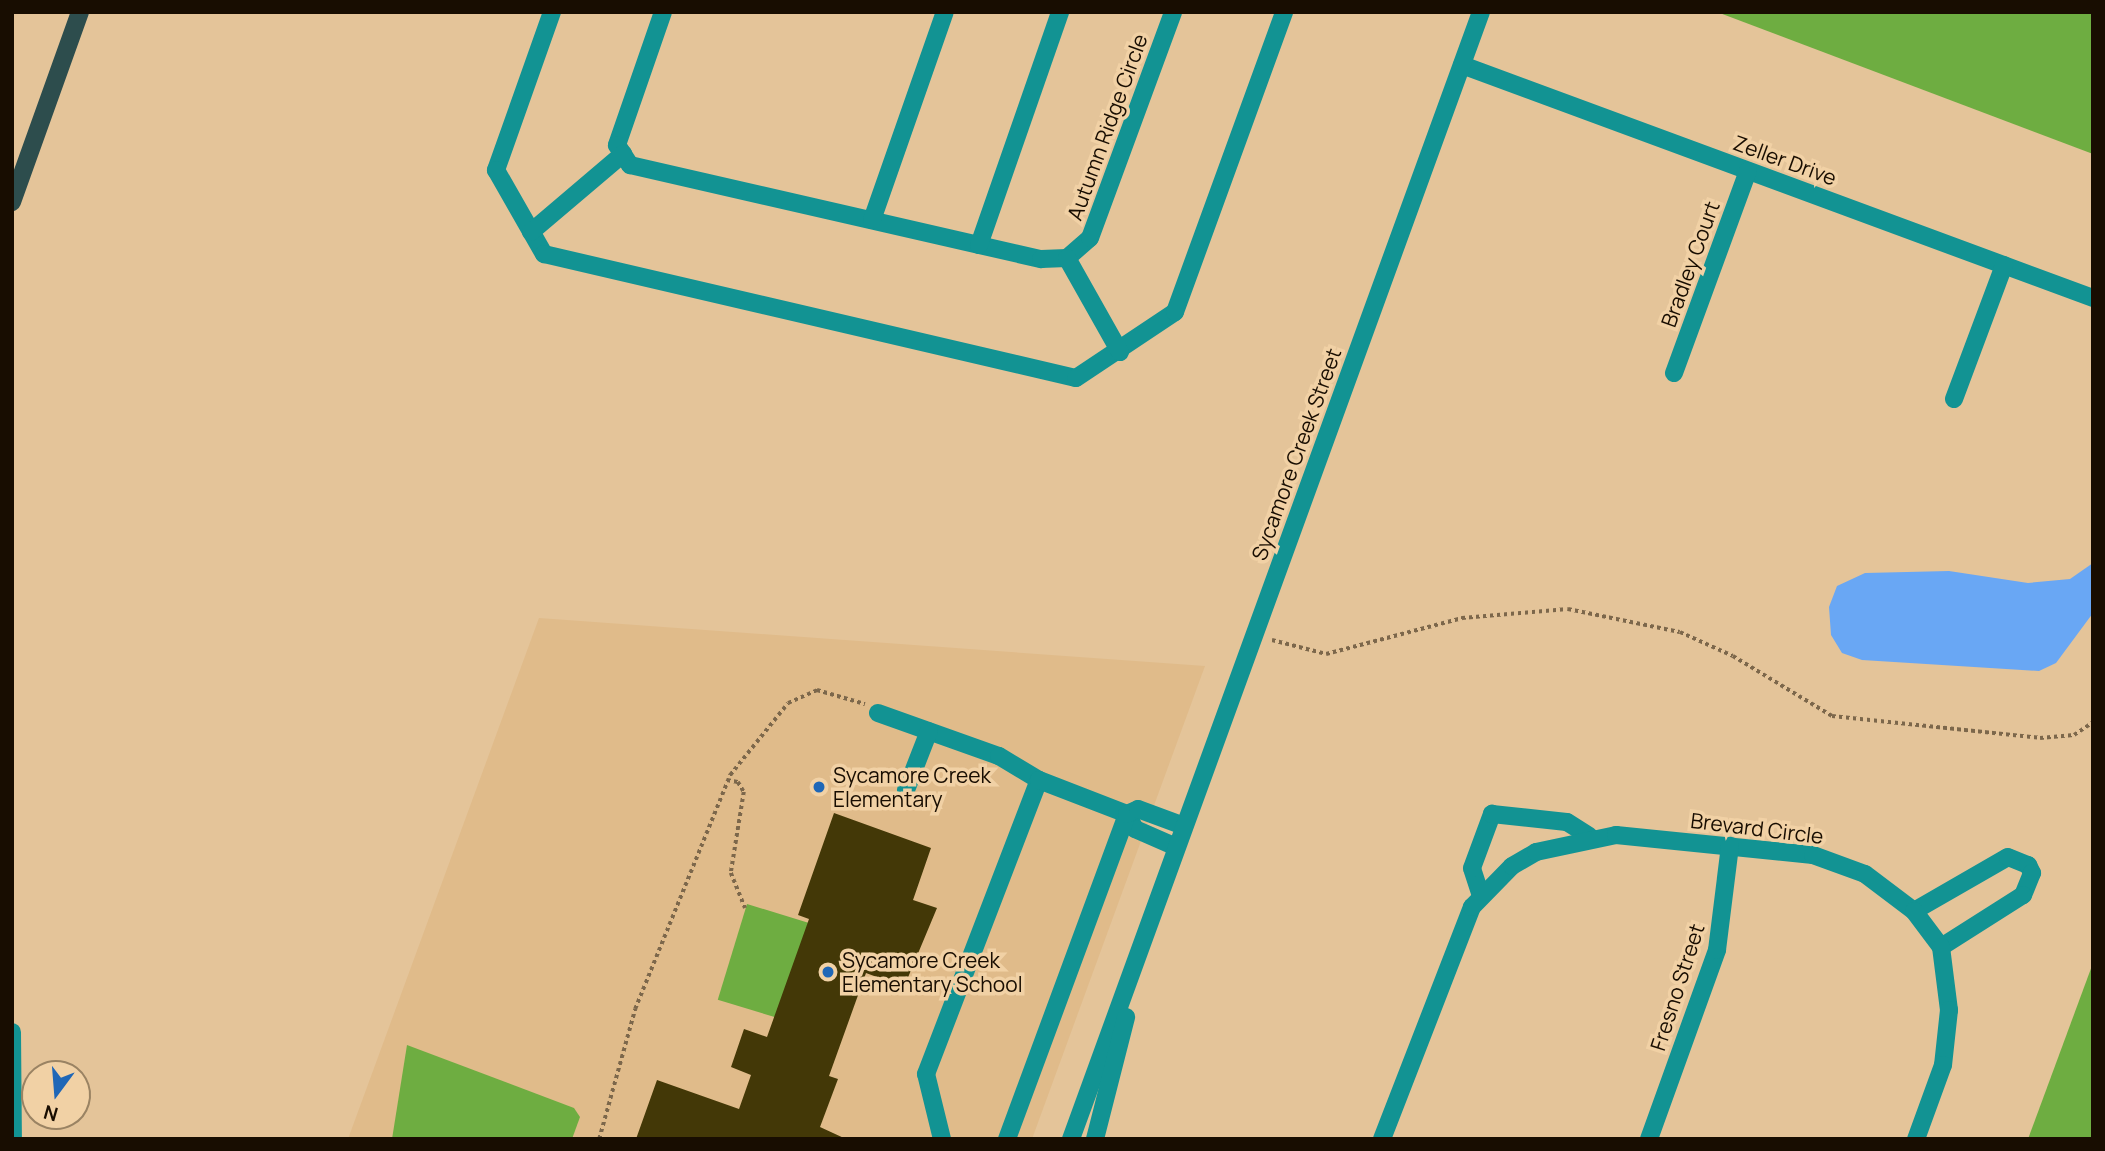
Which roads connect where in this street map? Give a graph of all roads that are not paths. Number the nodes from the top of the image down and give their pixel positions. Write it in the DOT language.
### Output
graph roads {
  1 [pos="80,12"];
  2 [pos="552,12"];
  3 [pos="663,12"];
  4 [pos="945,12"];
  5 [pos="1060,12"];
  6 [pos="1174,12"];
  7 [pos="1284,12"];
  8 [pos="1481,12"];
  9 [pos="1462,65"];
  10 [pos="623,154"];
  11 [pos="1748,171"];
  12 [pos="12,202"];
  13 [pos="872,220"];
  14 [pos="531,232"];
  15 [pos="979,245"];
  16 [pos="1067,258"];
  17 [pos="2004,265"];
  18 [pos="2093,298"];
  19 [pos="1120,352"];
  20 [pos="1674,373"];
  21 [pos="1954,399"];
  22 [pos="878,713"];
  23 [pos="929,731"];
  24 [pos="1039,780"];
  25 [pos="906,790"];
  26 [pos="1127,814"];
  27 [pos="1184,826"];
  28 [pos="1589,836"];
  29 [pos="1730,846"];
  30 [pos="1176,847"];
  31 [pos="1481,896"];
  32 [pos="1153,911"];
  33 [pos="1914,911"];
  34 [pos="1941,947"];
  35 [pos="12,1032"];
  36 [pos="13,1139"];
  37 [pos="942,1139"];
  38 [pos="1007,1139"];
  39 [pos="1071,1139"];
  40 [pos="1095,1139"];
  41 [pos="1382,1139"];
  42 [pos="1649,1139"];
  43 [pos="1916,1139"];
  1 -- 12 [label="main road"];
  2 -- 14 [label="street"];
  3 -- 10 [label="street"];
  4 -- 13 [label="street"];
  5 -- 15 [label="street"];
  6 -- 16 [label="street, Autumn Ridge Circle"];
  7 -- 19 [label="street"];
  8 -- 9 [label="street, Sycamore Creek Street"];
  9 -- 11 [label="street, Zeller Drive"];
  9 -- 27 [label="street, Sycamore Creek Street"];
  10 -- 13 [label="street"];
  10 -- 14 [label="street"];
  11 -- 17 [label="street, Zeller Drive"];
  11 -- 20 [label="street, Bradley Court"];
  13 -- 15 [label="street"];
  14 -- 19 [label="street"];
  15 -- 16 [label="street"];
  16 -- 19 [label="street"];
  17 -- 18 [label="street, Zeller Drive"];
  17 -- 21 [label="street"];
  22 -- 23 [label="street"];
  23 -- 24 [label="street"];
  23 -- 25 [label="street"];
  24 -- 26 [label="street"];
  24 -- 37 [label="street"];
  26 -- 27 [label="street"];
  26 -- 30 [label="street"];
  26 -- 38 [label="street"];
  27 -- 30 [label="street, Sycamore Creek Street"];
  28 -- 29 [label="street, Brevard Circle"];
  28 -- 31 [label="street, Brevard Circle"];
  28 -- 31 [label="street, Brevard Circle"];
  29 -- 33 [label="street, Brevard Circle"];
  29 -- 42 [label="street, Fresno Street"];
  30 -- 32 [label="street, Sycamore Creek Street"];
  31 -- 41 [label="street, Brevard Circle"];
  32 -- 39 [label="street, Sycamore Creek Street"];
  32 -- 40 [label="street, Sycamore Creek Street"];
  33 -- 34 [label="street, Brevard Circle"];
  33 -- 34 [label="street"];
  34 -- 43 [label="street"];
  35 -- 36 [label="street"];
}
